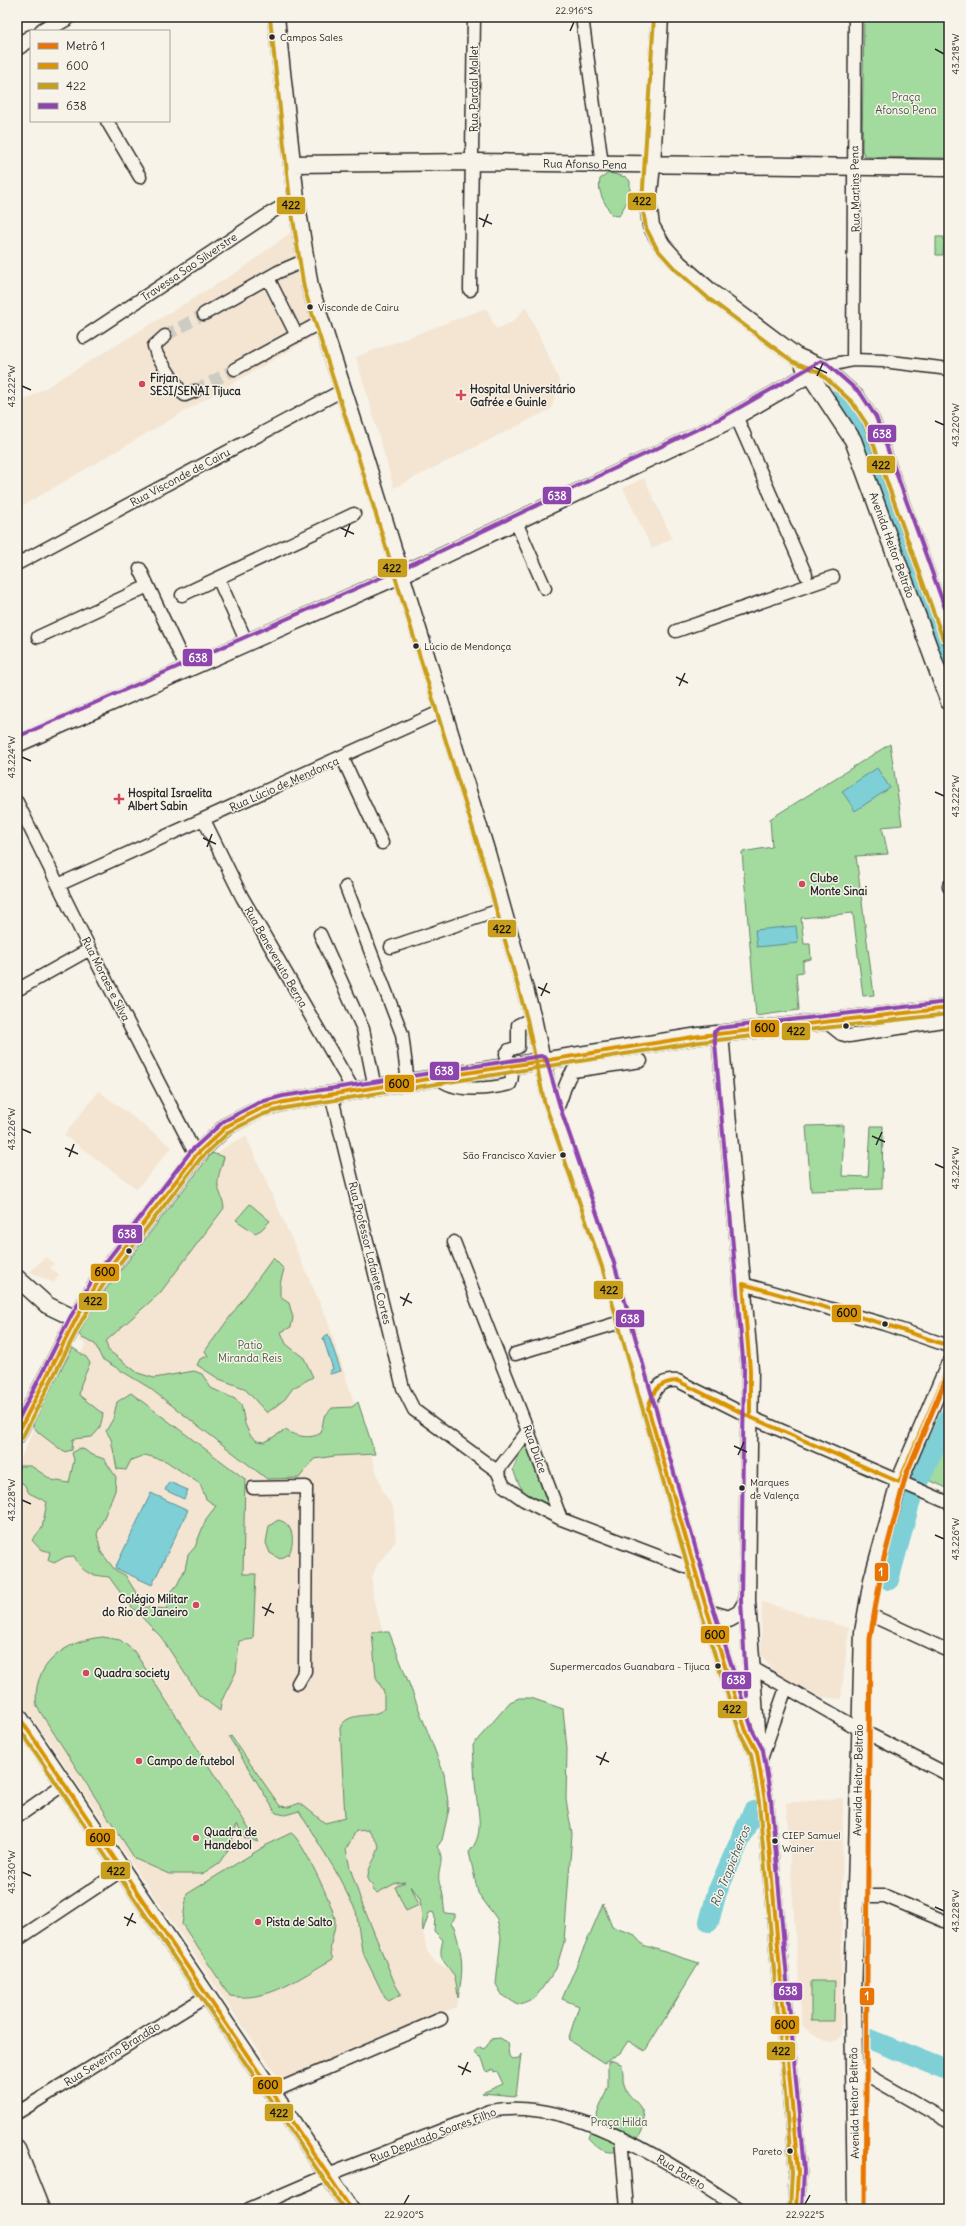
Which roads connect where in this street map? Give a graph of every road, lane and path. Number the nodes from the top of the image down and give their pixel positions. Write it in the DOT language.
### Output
graph roads {
  1 [pos="276,17"];
  2 [pos="474,17"];
  3 [pos="582,17"];
  4 [pos="660,17"];
  5 [pos="855,17"];
  6 [pos="30,39"];
  7 [pos="17,47"];
  8 [pos="108,122"];
  9 [pos="473,162"];
  10 [pos="292,164"];
  11 [pos="602,164"];
  12 [pos="652,165"];
  13 [pos="854,167"];
  14 [pos="949,168"];
  15 [pos="140,176"];
  16 [pos="296,199"];
  17 [pos="306,260"];
  18 [pos="268,278"];
  19 [pos="470,290"];
  20 [pos="204,314"];
  21 [pos="321,322"];
  22 [pos="164,336"];
  23 [pos="297,336"];
  24 [pos="84,337"];
  25 [pos="853,360"];
  26 [pos="235,369"];
  27 [pos="949,369"];
  28 [pos="816,370"];
  29 [pos="343,390"];
  30 [pos="195,391"];
  31 [pos="736,416"];
  32 [pos="354,514"];
  33 [pos="516,522"];
  34 [pos="17,564"];
  35 [pos="140,568"];
  36 [pos="402,574"];
  37 [pos="806,575"];
  38 [pos="833,577"];
  39 [pos="218,578"];
  40 [pos="148,586"];
  41 [pos="545,588"];
  42 [pos="182,596"];
  43 [pos="676,631"];
  44 [pos="38,637"];
  45 [pos="949,637"];
  46 [pos="247,642"];
  47 [pos="187,669"];
  48 [pos="949,702"];
  49 [pos="444,710"];
  50 [pos="17,744"];
  51 [pos="342,757"];
  52 [pos="17,802"];
  53 [pos="204,820"];
  54 [pos="382,842"];
  55 [pos="58,885"];
  56 [pos="346,887"];
  57 [pos="503,909"];
  58 [pos="320,934"];
  59 [pos="391,947"];
  60 [pos="90,949"];
  61 [pos="17,990"];
  62 [pos="949,1008"];
  63 [pos="533,1018"];
  64 [pos="949,1020"];
  65 [pos="826,1022"];
  66 [pos="720,1034"];
  67 [pos="641,1061"];
  68 [pos="542,1062"];
  69 [pos="510,1067"];
  70 [pos="408,1083"];
  71 [pos="375,1088"];
  72 [pos="354,1091"];
  73 [pos="331,1094"];
  74 [pos="554,1112"];
  75 [pos="196,1155"];
  76 [pos="454,1242"];
  77 [pos="17,1278"];
  78 [pos="743,1284"];
  79 [pos="76,1320"];
  80 [pos="624,1321"];
  81 [pos="949,1346"];
  82 [pos="515,1354"];
  83 [pos="949,1365"];
  84 [pos="648,1408"];
  85 [pos="750,1417"];
  86 [pos="528,1431"];
  87 [pos="17,1435"];
  88 [pos="497,1471"];
  89 [pos="910,1486"];
  90 [pos="253,1488"];
  91 [pos="949,1503"];
  92 [pos="560,1519"];
  93 [pos="697,1571"];
  94 [pos="747,1601"];
  95 [pos="708,1613"];
  96 [pos="866,1613"];
  97 [pos="949,1651"];
  98 [pos="751,1667"];
  99 [pos="298,1683"];
  100 [pos="786,1688"];
  101 [pos="17,1714"];
  102 [pos="859,1729"];
  103 [pos="759,1757"];
  104 [pos="949,1775"];
  105 [pos="64,1784"];
  106 [pos="17,1818"];
  107 [pos="122,1870"];
  108 [pos="856,1896"];
  109 [pos="949,1923"];
  110 [pos="17,1940"];
  111 [pos="206,1996"];
  112 [pos="441,2019"];
  113 [pos="853,2067"];
  114 [pos="272,2092"];
  115 [pos="17,2113"];
  116 [pos="949,2122"];
  117 [pos="621,2137"];
  118 [pos="17,2149"];
  119 [pos="24,2171"];
  120 [pos="328,2175"];
  121 [pos="25,2209"];
  122 [pos="41,2209"];
  123 [pos="249,2209"];
  124 [pos="351,2209"];
  125 [pos="627,2209"];
  126 [pos="740,2209"];
  127 [pos="796,2209"];
  128 [pos="856,2209"];
  1 -- 10 [label="street"];
  2 -- 9 [label="street, Rua Pardal Mallet"];
  3 -- 11 [label="street"];
  4 -- 12 [label="street"];
  5 -- 13 [label="street, Rua Martins Pena"];
  6 -- 7 [label="street"];
  8 -- 15 [label="street"];
  9 -- 10 [label="street, Rua Afonso Pena"];
  9 -- 11 [label="street, Rua Afonso Pena"];
  9 -- 19 [label="street, Rua Pardal Mallet"];
  10 -- 16 [label="street"];
  11 -- 12 [label="street, Rua Afonso Pena"];
  12 -- 13 [label="street, Rua Afonso Pena"];
  12 -- 28 [label="street"];
  13 -- 14 [label="street, Rua Afonso Pena"];
  13 -- 25 [label="street, Rua Martins Pena"];
  16 -- 17 [label="street"];
  16 -- 24 [label="street, Travessa Sao Silverstre"];
  17 -- 18 [label="street"];
  17 -- 21 [label="street"];
  18 -- 20 [label="street"];
  18 -- 23 [label="street"];
  21 -- 23 [label="street"];
  21 -- 29 [label="street"];
  22 -- 30 [label="street"];
  23 -- 26 [label="street"];
  25 -- 27 [label="street"];
  25 -- 28 [label="street"];
  28 -- 31 [label="street"];
  28 -- 45 [label="street, Avenida Heitor Beltrão"];
  28 -- 48 [label="street, Avenida Heitor Beltrão"];
  29 -- 34 [label="street, Rua Visconde de Cairu"];
  29 -- 36 [label="street"];
  31 -- 33 [label="street"];
  31 -- 37 [label="street"];
  32 -- 39 [label="street"];
  33 -- 36 [label="street"];
  33 -- 41 [label="street"];
  35 -- 40 [label="street"];
  36 -- 46 [label="street"];
  36 -- 49 [label="street"];
  38 -- 43 [label="street"];
  39 -- 42 [label="street"];
  39 -- 46 [label="street"];
  40 -- 44 [label="street"];
  40 -- 47 [label="street"];
  46 -- 47 [label="street"];
  47 -- 50 [label="street"];
  49 -- 51 [label="street, Rua Lúcio de Mendonça"];
  49 -- 57 [label="street"];
  51 -- 53 [label="street, Rua Lúcio de Mendonça"];
  51 -- 54 [label="street"];
  52 -- 55 [label="street, Rua Moraes e Silva"];
  53 -- 55 [label="street, Rua Lúcio de Mendonça"];
  53 -- 72 [label="street, Rua Benevenuto Berna"];
  55 -- 60 [label="street, Rua Moraes e Silva"];
  56 -- 70 [label="street"];
  57 -- 59 [label="street"];
  57 -- 63 [label="street"];
  58 -- 71 [label="street"];
  60 -- 61 [label="street"];
  60 -- 75 [label="street, Rua Moraes e Silva"];
  62 -- 65 [label="street"];
  63 -- 68 [label="street"];
  63 -- 69 [label="street"];
  64 -- 65 [label="street"];
  65 -- 66 [label="street"];
  66 -- 68 [label="street"];
  66 -- 78 [label="street"];
  67 -- 74 [label="street"];
  68 -- 69 [label="street"];
  68 -- 74 [label="street"];
  69 -- 70 [label="street"];
  70 -- 71 [label="street"];
  71 -- 72 [label="street"];
  72 -- 73 [label="street"];
  73 -- 75 [label="street"];
  73 -- 88 [label="street, Rua Professor Lafaiete Cortes"];
  74 -- 80 [label="street"];
  75 -- 79 [label="street"];
  76 -- 86 [label="street, Rua Dulce"];
  77 -- 79 [label="street"];
  78 -- 81 [label="street"];
  78 -- 85 [label="street"];
  79 -- 87 [label="street"];
  80 -- 82 [label="street"];
  80 -- 84 [label="street"];
  83 -- 89 [label="street, Avenida Heitor Beltrão"];
  84 -- 85 [label="street"];
  84 -- 93 [label="street"];
  85 -- 89 [label="street"];
  85 -- 94 [label="street"];
  86 -- 88 [label="street"];
  86 -- 92 [label="street, Rua Dulce"];
  88 -- 92 [label="street"];
  89 -- 91 [label="street"];
  89 -- 96 [label="street, Avenida Heitor Beltrão"];
  90 -- 99 [label="street"];
  92 -- 93 [label="street"];
  93 -- 95 [label="street"];
  94 -- 95 [label="street"];
  94 -- 98 [label="street"];
  95 -- 103 [label="street"];
  96 -- 97 [label="street"];
  96 -- 102 [label="street, Avenida Heitor Beltrão"];
  98 -- 100 [label="street"];
  98 -- 103 [label="street"];
  100 -- 102 [label="street"];
  100 -- 103 [label="street"];
  101 -- 105 [label="street"];
  102 -- 104 [label="street"];
  102 -- 108 [label="street, Avenida Heitor Beltrão"];
  103 -- 127 [label="street"];
  105 -- 106 [label="street"];
  105 -- 107 [label="street"];
  107 -- 110 [label="street"];
  107 -- 111 [label="street"];
  108 -- 109 [label="street"];
  108 -- 113 [label="street, Avenida Heitor Beltrão"];
  111 -- 114 [label="street"];
  111 -- 115 [label="street, Rua Severino Brandão"];
  112 -- 114 [label="street"];
  113 -- 116 [label="street"];
  113 -- 128 [label="street, Avenida Heitor Beltrão"];
  114 -- 120 [label="street"];
  117 -- 120 [label="street, Rua Deputado Soares Filho"];
  117 -- 125 [label="street"];
  117 -- 126 [label="street, Rua Pareto"];
  118 -- 119 [label="street"];
  119 -- 121 [label="street"];
  119 -- 122 [label="street"];
  120 -- 123 [label="street, Rua Deputado Soares Filho"];
  120 -- 124 [label="street"];
}
